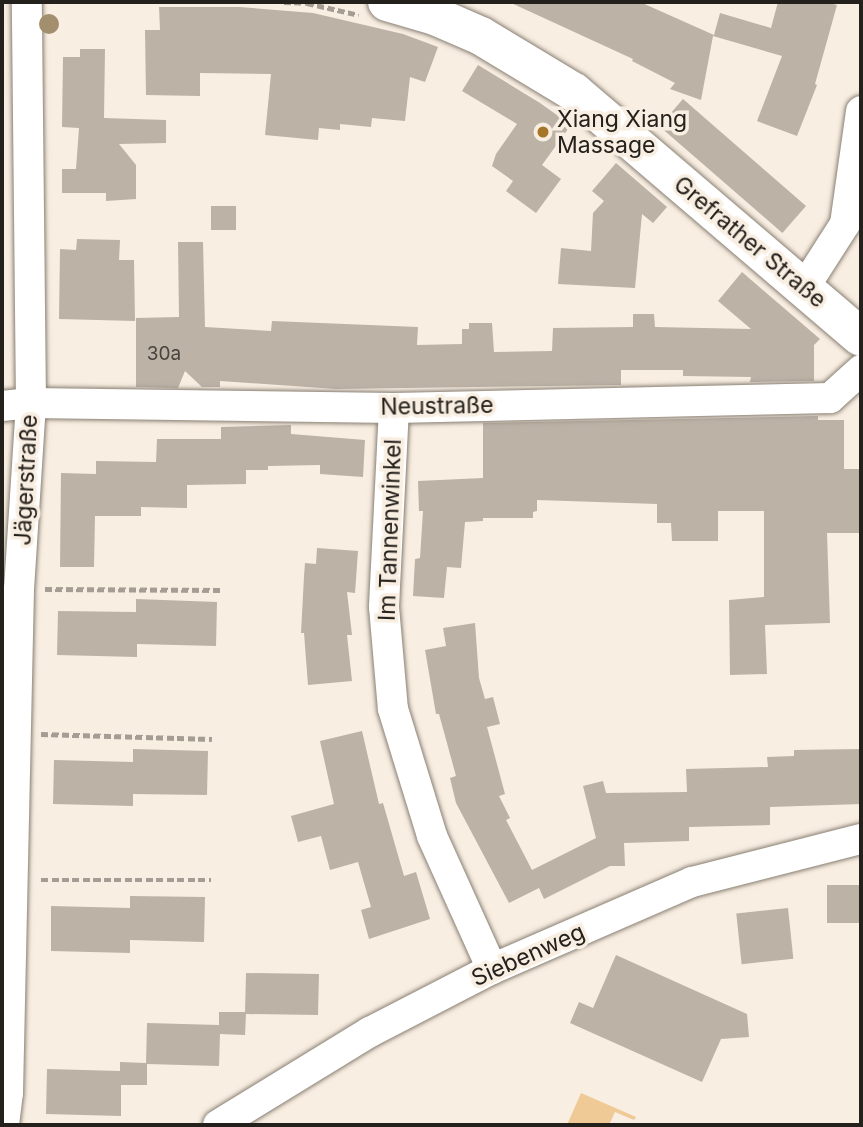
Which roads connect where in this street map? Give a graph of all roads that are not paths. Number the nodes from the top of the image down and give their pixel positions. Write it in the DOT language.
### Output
graph roads {
  1 [pos="27,2"];
  2 [pos="387,2"];
  3 [pos="861,111"];
  4 [pos="804,288"];
  5 [pos="861,337"];
  6 [pos="861,370"];
  7 [pos="16,404"];
  8 [pos="394,408"];
  9 [pos="861,839"];
  10 [pos="492,969"];
  11 [pos="4,1125"];
  12 [pos="218,1125"];
  1 -- 7 [label="street, Jägerstraße"];
  2 -- 4 [label="main road, Grefrather Straße"];
  3 -- 4 [label="street"];
  4 -- 5 [label="main road, Grefrather Straße"];
  6 -- 8 [label="street, Neustraße"];
  7 -- 8 [label="street, Neustraße"];
  7 -- 11 [label="street, Jägerstraße"];
  8 -- 10 [label="street, Im Tannenwinkel"];
  9 -- 10 [label="street, Siebenweg"];
  10 -- 12 [label="street, Siebenweg"];
}
